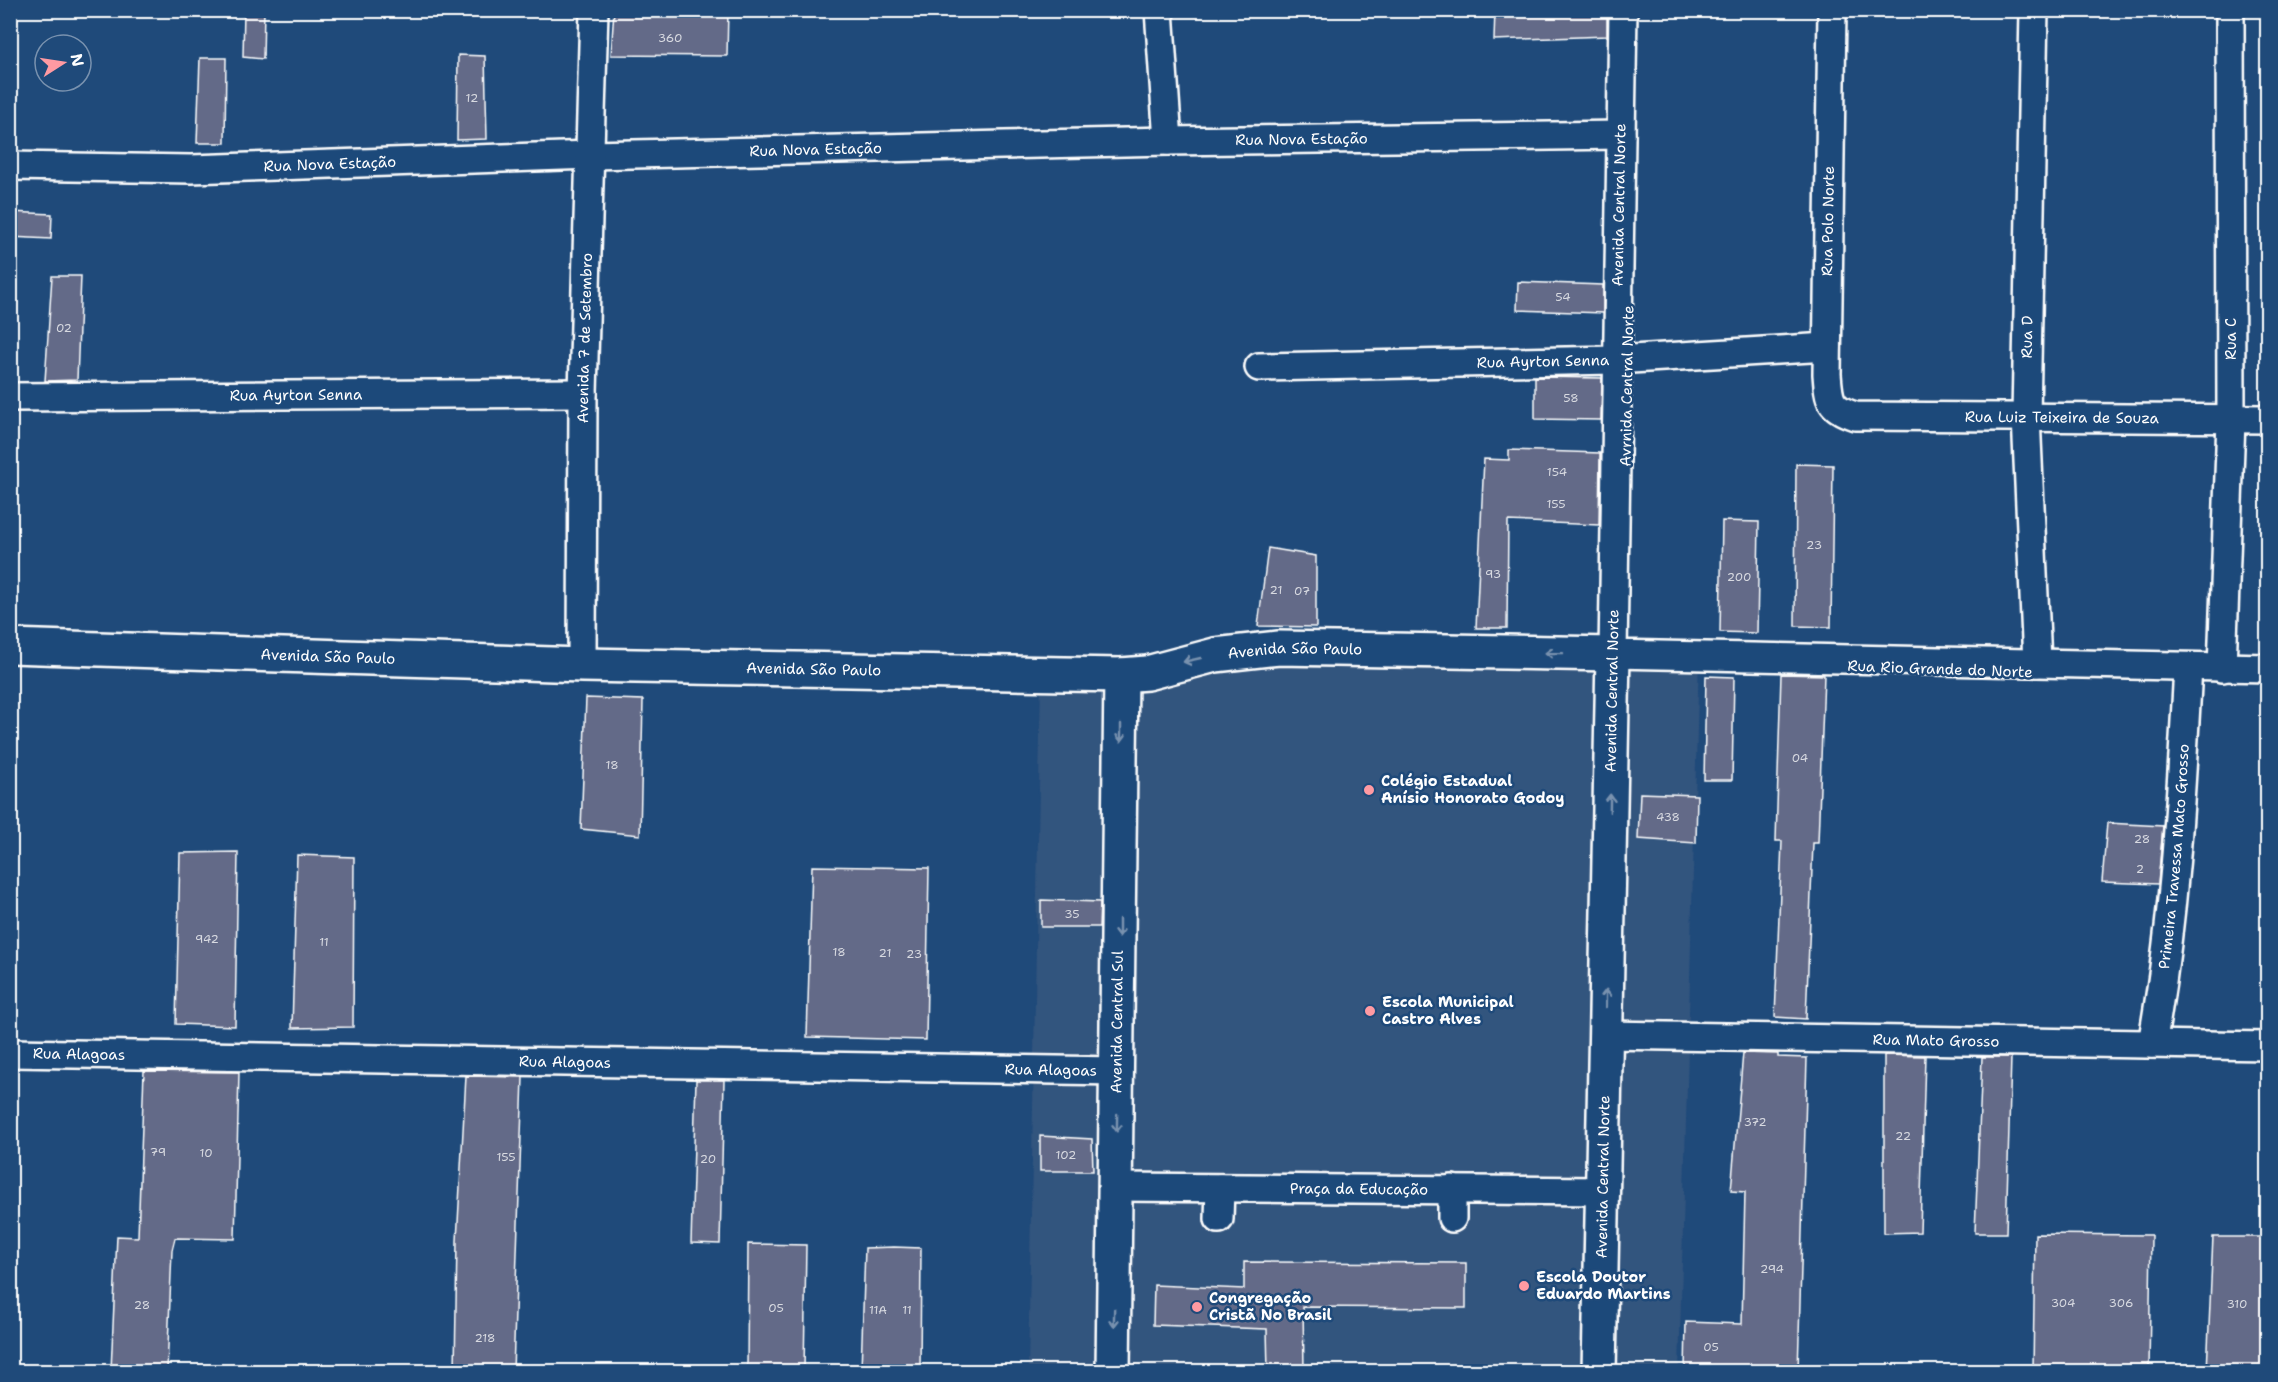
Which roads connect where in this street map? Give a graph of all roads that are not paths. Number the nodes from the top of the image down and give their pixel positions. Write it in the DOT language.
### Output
graph roads {
  1 [pos="594,10"];
  2 [pos="1159,10"];
  3 [pos="1623,10"];
  4 [pos="1634,10"];
  5 [pos="1832,10"];
  6 [pos="2034,10"];
  7 [pos="2230,10"];
  8 [pos="1621,135"];
  9 [pos="1168,141"];
  10 [pos="591,155"];
  11 [pos="10,166"];
  12 [pos="1827,347"];
  13 [pos="1621,360"];
  14 [pos="1259,367"];
  15 [pos="583,393"];
  16 [pos="10,397"];
  17 [pos="1855,416"];
  18 [pos="2026,416"];
  19 [pos="2268,419"];
  20 [pos="2231,420"];
  21 [pos="10,646"];
  22 [pos="1616,656"];
  23 [pos="2037,663"];
  24 [pos="582,665"];
  25 [pos="2222,668"];
  26 [pos="2268,668"];
  27 [pos="2188,671"];
  28 [pos="1121,675"];
  29 [pos="2268,677"];
  30 [pos="1606,1035"];
  31 [pos="2152,1044"];
  32 [pos="2268,1046"];
  33 [pos="10,1053"];
  34 [pos="1118,1071"];
  35 [pos="1116,1186"];
  36 [pos="1220,1188"];
  37 [pos="1452,1190"];
  38 [pos="1603,1191"];
  39 [pos="1219,1218"];
  40 [pos="1452,1218"];
  41 [pos="1113,1371"];
  42 [pos="1599,1371"];
  1 -- 10 [label="street, Avenida 7 de Setembro"];
  2 -- 9 [label="street"];
  3 -- 8 [label="street, Avenida Central Norte"];
  4 -- 13 [label="street, Avrnida Central Norte"];
  5 -- 12 [label="street, Rua Polo Norte"];
  6 -- 18 [label="street, Rua D"];
  7 -- 20 [label="street, Rua C"];
  8 -- 9 [label="street, Rua Nova Estação"];
  8 -- 13 [label="street, Avenida Central Norte"];
  9 -- 10 [label="street, Rua Nova Estação"];
  10 -- 11 [label="street, Rua Nova Estação"];
  10 -- 15 [label="street, Avenida 7 de Setembro"];
  12 -- 13 [label="street, Rua Ayrton Senna"];
  12 -- 17 [label="street, Rua Polo Norte"];
  13 -- 14 [label="street, Rua Ayrton Senna"];
  13 -- 22 [label="street, Avenida Central Norte"];
  15 -- 16 [label="street, Rua Ayrton Senna"];
  15 -- 24 [label="street, Avenida 7 de Setembro"];
  17 -- 18 [label="street, Rua Luiz Teixeira de Souza"];
  18 -- 20 [label="street, Rua Luiz Teixeira de Souza"];
  18 -- 23 [label="street, Rua D"];
  19 -- 20 [label="street, Rua Luiz Teixeira de Souza"];
  20 -- 25 [label="street, Rua C"];
  21 -- 24 [label="main road, Avenida São Paulo"];
  22 -- 23 [label="street, Rua Rio Grande do Norte"];
  22 -- 27 [label="street, Rua Rio Grande do Norte"];
  22 -- 28 [label="main road, Avenida São Paulo, one-way"];
  30 -- 22 [label="main road, Avenida Central Norte, one-way"];
  23 -- 27 [label="street, Rua Rio Grande do Norte"];
  24 -- 28 [label="main road, Avenida São Paulo"];
  25 -- 26 [label="street, Rua Rio Grande do Norte"];
  25 -- 27 [label="street, Rua Rio Grande do Norte"];
  27 -- 29 [label="street, Rua Rio Grande do Norte"];
  27 -- 31 [label="street, Primeira Travessa Mato Grosso"];
  28 -- 34 [label="main road, Avenida Central Sul, one-way"];
  30 -- 31 [label="street, Rua Mato Grosso"];
  30 -- 38 [label="main road, Avenida Central Norte"];
  31 -- 32 [label="street, Rua Mato Grosso"];
  33 -- 34 [label="street, Rua Alagoas"];
  34 -- 35 [label="main road, Avenida Central Sul, one-way"];
  35 -- 36 [label="street, Praça da Educação"];
  35 -- 41 [label="main road, Avenida Central Sul, one-way"];
  36 -- 37 [label="street, Praça da Educação"];
  36 -- 39 [label="street"];
  37 -- 38 [label="street, Praça da Educação"];
  37 -- 40 [label="street"];
  38 -- 42 [label="main road, Avenida Central Norte"];
}
